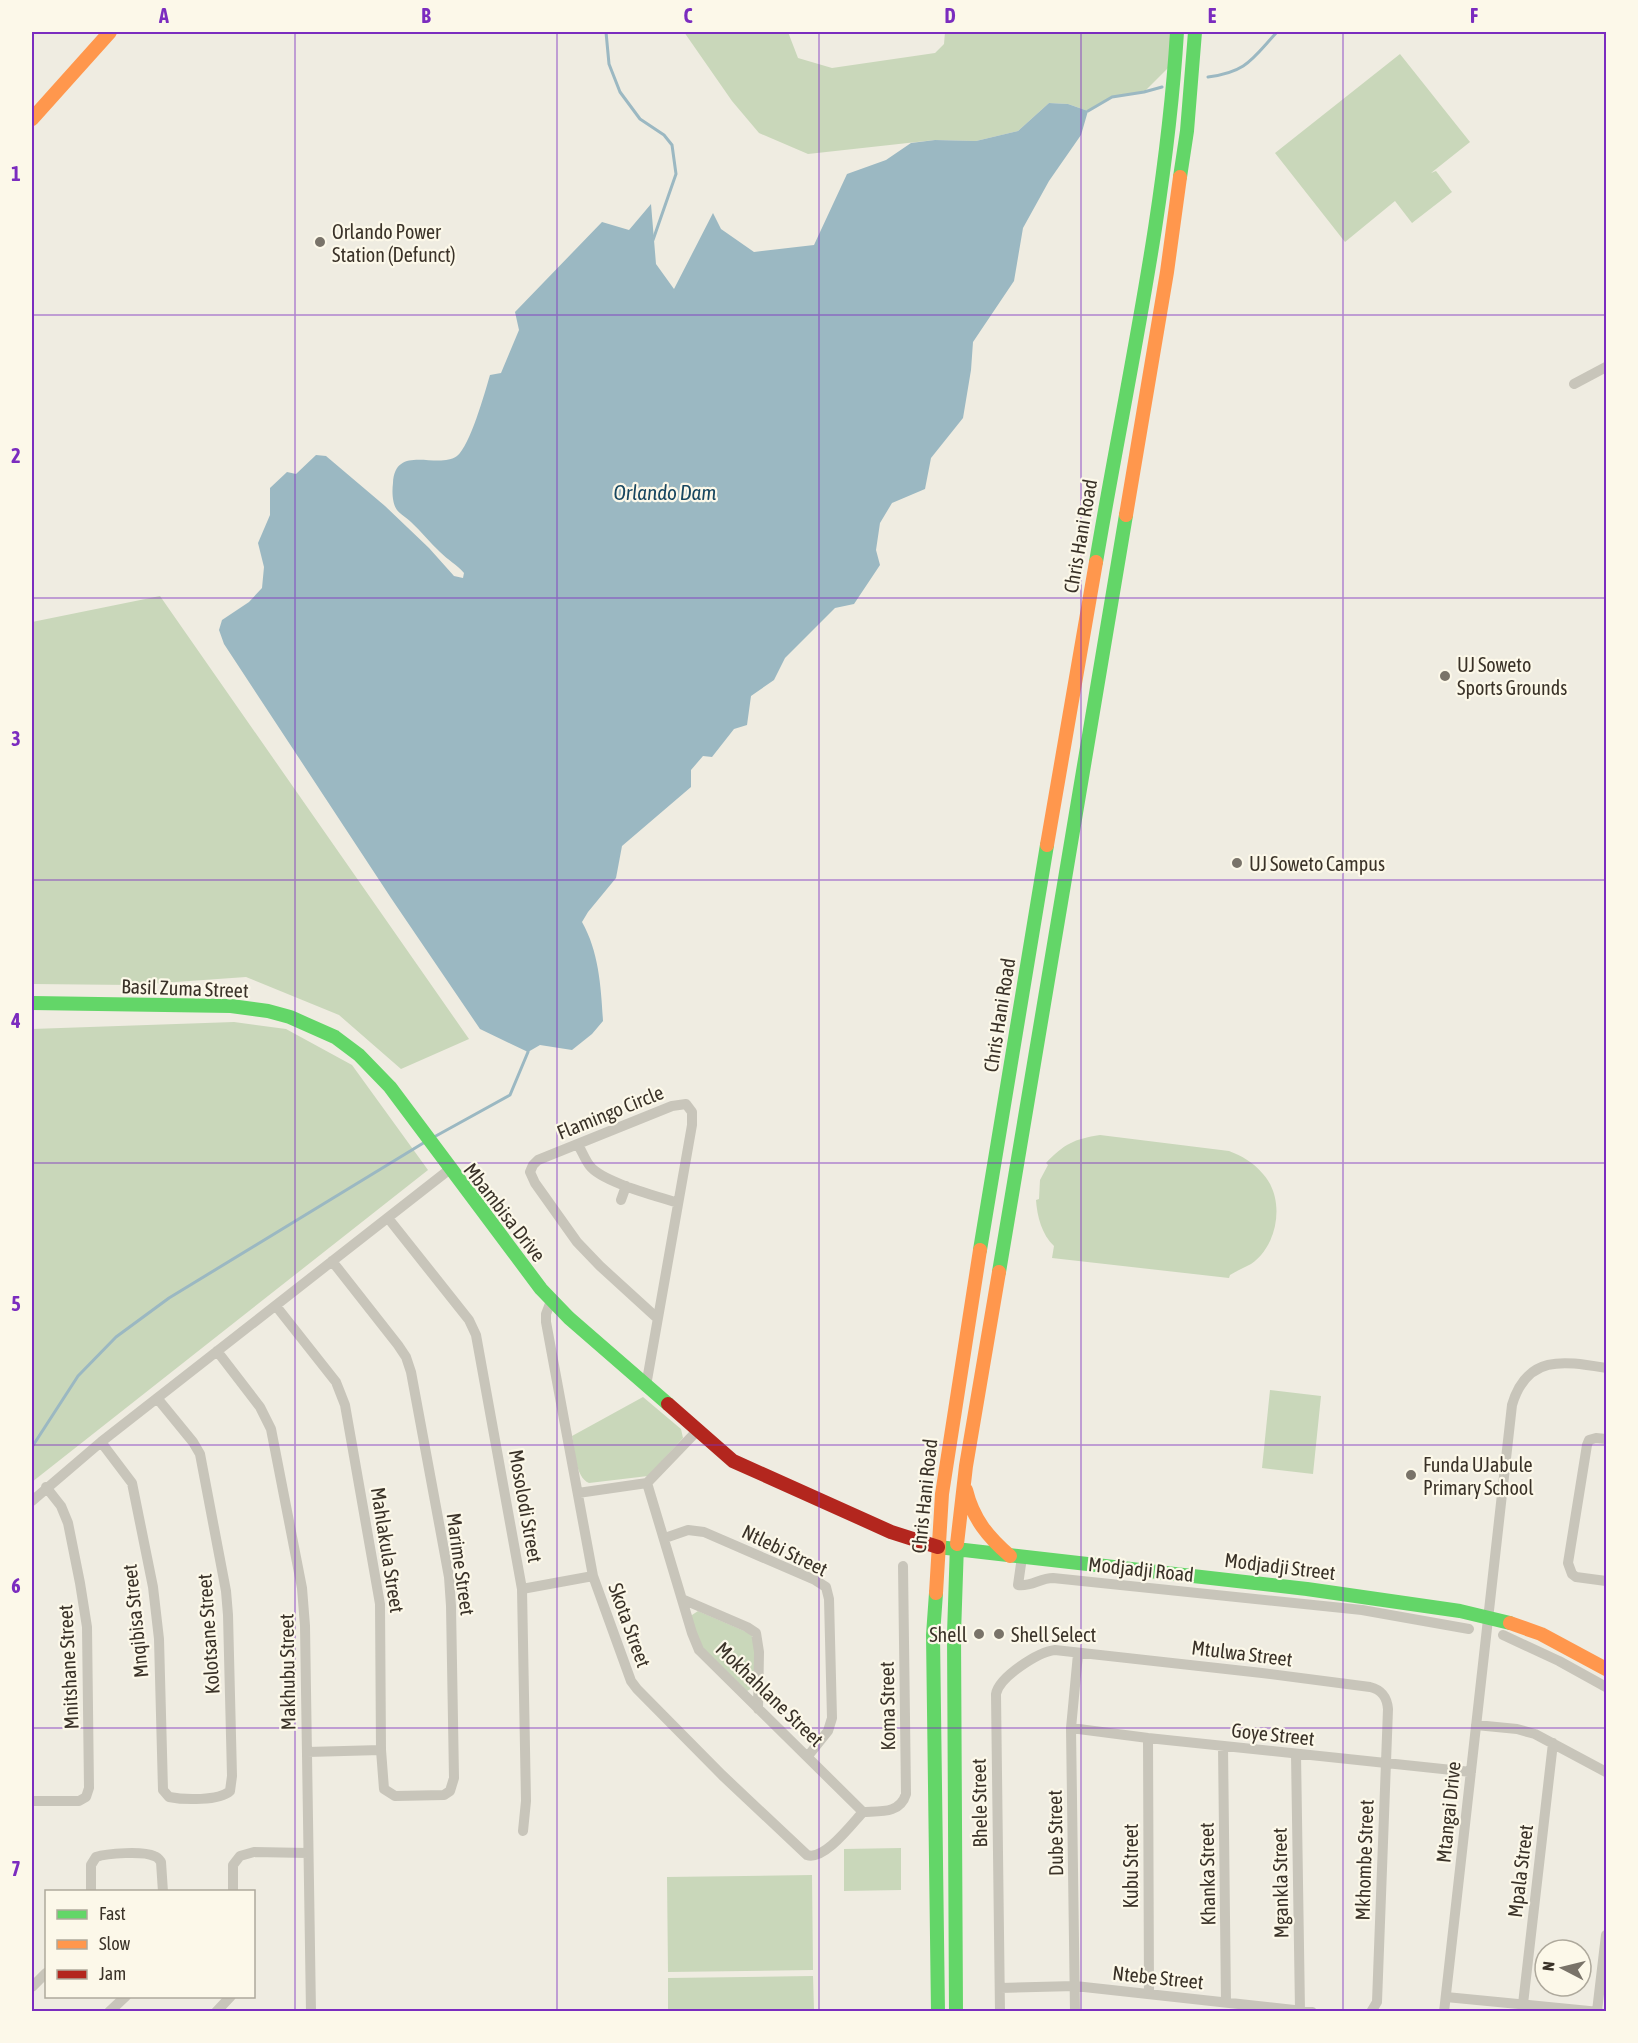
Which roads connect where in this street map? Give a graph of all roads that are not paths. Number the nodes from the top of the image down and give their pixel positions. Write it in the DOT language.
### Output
graph roads {
  1 [pos="110,32"];
  2 [pos="1177,32"];
  3 [pos="1195,32"];
  4 [pos="32,119"];
  5 [pos="1606,367"];
  6 [pos="1574,384"];
  7 [pos="1112,465"];
  8 [pos="1134,468"];
  9 [pos="32,1003"];
  10 [pos="578,1145"];
  11 [pos="450,1169"];
  12 [pos="626,1186"];
  13 [pos="621,1200"];
  14 [pos="678,1203"];
  15 [pos="388,1218"];
  16 [pos="332,1261"];
  17 [pos="552,1301"];
  18 [pos="276,1305"];
  19 [pos="657,1318"];
  20 [pos="217,1351"];
  21 [pos="1606,1368"];
  22 [pos="646,1386"];
  23 [pos="158,1398"];
  24 [pos="698,1431"];
  25 [pos="1606,1439"];
  26 [pos="101,1442"];
  27 [pos="964,1481"];
  28 [pos="647,1483"];
  29 [pos="46,1487"];
  30 [pos="578,1493"];
  31 [pos="32,1501"];
  32 [pos="665,1538"];
  33 [pos="938,1547"];
  34 [pos="956,1550"];
  35 [pos="1016,1556"];
  36 [pos="903,1566"];
  37 [pos="593,1576"];
  38 [pos="1606,1581"];
  39 [pos="522,1589"];
  40 [pos="1363,1596"];
  41 [pos="682,1599"];
  42 [pos="1362,1611"];
  43 [pos="1489,1616"];
  44 [pos="1469,1629"];
  45 [pos="1503,1635"];
  46 [pos="1567,1647"];
  47 [pos="1078,1654"];
  48 [pos="1559,1661"];
  49 [pos="1606,1669"];
  50 [pos="1606,1687"];
  51 [pos="758,1709"];
  52 [pos="1388,1709"];
  53 [pos="1476,1725"];
  54 [pos="1071,1728"];
  55 [pos="1148,1738"];
  56 [pos="1553,1743"];
  57 [pos="1223,1746"];
  58 [pos="381,1750"];
  59 [pos="307,1752"];
  60 [pos="1296,1754"];
  61 [pos="808,1756"];
  62 [pos="1386,1764"];
  63 [pos="1471,1772"];
  64 [pos="1606,1772"];
  65 [pos="176,1799"];
  66 [pos="32,1801"];
  67 [pos="863,1812"];
  68 [pos="523,1831"];
  69 [pos="308,1853"];
  70 [pos="91,1890"];
  71 [pos="164,1890"];
  72 [pos="233,1890"];
  73 [pos="1606,1935"];
  74 [pos="45,1974"];
  75 [pos="1075,1986"];
  76 [pos="32,1987"];
  77 [pos="1000,1988"];
  78 [pos="1149,1994"];
  79 [pos="1446,1997"];
  80 [pos="124,1998"];
  81 [pos="229,1998"];
  82 [pos="1226,2002"];
  83 [pos="1523,2004"];
  84 [pos="1306,2011"];
  85 [pos="1598,2011"];
  86 [pos="109,2012"];
  87 [pos="216,2012"];
  88 [pos="311,2012"];
  89 [pos="938,2012"];
  90 [pos="956,2012"];
  91 [pos="1000,2012"];
  92 [pos="1076,2012"];
  93 [pos="1371,2012"];
  94 [pos="1444,2012"];
  1 -- 4 [label="main road"];
  2 -- 7 [label="main road, Chris Hani Road"];
  3 -- 8 [label="main road, Chris Hani Road"];
  5 -- 6 [label="street"];
  7 -- 8 [label="main road"];
  7 -- 33 [label="main road, Chris Hani Road"];
  8 -- 27 [label="main road, Chris Hani Road"];
  9 -- 11 [label="main road, Basil Zuma Street"];
  10 -- 12 [label="street"];
  10 -- 14 [label="street, Flamingo Circle"];
  10 -- 19 [label="street, Flamingo Circle"];
  11 -- 15 [label="street, Mbambisa Drive"];
  11 -- 17 [label="main road, Mbambisa Drive"];
  12 -- 13 [label="street"];
  12 -- 14 [label="street"];
  14 -- 19 [label="street, Flamingo Circle"];
  15 -- 16 [label="street, Mbambisa Drive"];
  15 -- 39 [label="street, Mosolodi Street"];
  16 -- 18 [label="street, Mbambisa Drive"];
  16 -- 58 [label="street, Marime Street"];
  17 -- 22 [label="main road, Mbambisa Drive"];
  17 -- 30 [label="street, Skota Street"];
  18 -- 20 [label="street, Mbambisa Drive"];
  18 -- 58 [label="street, Mahlakula Street"];
  19 -- 22 [label="street, Flamingo Circle"];
  20 -- 23 [label="street, Mbambisa Drive"];
  20 -- 59 [label="street, Makhubu Street"];
  21 -- 43 [label="street, Mtangai Drive"];
  22 -- 24 [label="main road, Mbambisa Drive"];
  23 -- 26 [label="street, Mbambisa Drive"];
  23 -- 65 [label="street, Kolotsane Street"];
  24 -- 28 [label="street"];
  24 -- 33 [label="main road, Mbambisa Drive"];
  25 -- 38 [label="street"];
  26 -- 29 [label="street, Mbambisa Drive"];
  26 -- 65 [label="street, Mnqibisa Street"];
  27 -- 34 [label="main road, Chris Hani Road"];
  27 -- 35 [label="main road"];
  28 -- 30 [label="street"];
  28 -- 32 [label="street, Mokhahlane Street"];
  29 -- 31 [label="street, Mbambisa Drive"];
  29 -- 66 [label="street, Mnitshane Street"];
  30 -- 37 [label="street, Skota Street"];
  32 -- 41 [label="street, Mokhahlane Street"];
  32 -- 61 [label="street, Ntlebi Street"];
  33 -- 34 [label="main road, Modjadji Street"];
  33 -- 89 [label="main road, Chris Hani Road"];
  34 -- 35 [label="main road, Modjadji Street"];
  34 -- 90 [label="main road, Chris Hani Road"];
  35 -- 40 [label="main road, Modjadji Street"];
  35 -- 42 [label="street, Modjadji Road"];
  36 -- 67 [label="street, Koma Street"];
  37 -- 39 [label="street"];
  37 -- 67 [label="street, Skota Street"];
  39 -- 68 [label="street, Mosolodi Street"];
  40 -- 42 [label="street"];
  40 -- 43 [label="main road, Modjadji Street"];
  41 -- 51 [label="street, Mokhahlane Street"];
  41 -- 51 [label="street"];
  42 -- 44 [label="street, Modjadji Road"];
  43 -- 46 [label="main road, Modjadji Street"];
  43 -- 53 [label="street, Mtangai Drive"];
  45 -- 48 [label="street"];
  46 -- 48 [label="street"];
  46 -- 49 [label="main road, Modjadji Street"];
  47 -- 52 [label="street, Mtulwa Street"];
  47 -- 54 [label="street, Dube Street"];
  47 -- 77 [label="street, Bhele Street"];
  48 -- 50 [label="street"];
  51 -- 61 [label="street, Mokhahlane Street"];
  52 -- 62 [label="street, Mkhombe Street"];
  53 -- 56 [label="street"];
  53 -- 63 [label="street, Mtangai Drive"];
  54 -- 55 [label="street, Goye Street"];
  54 -- 75 [label="street, Dube Street"];
  55 -- 57 [label="street, Goye Street"];
  55 -- 78 [label="street, Kubu Street"];
  56 -- 64 [label="street"];
  56 -- 83 [label="street, Mpala Street"];
  57 -- 60 [label="street, Goye Street"];
  57 -- 82 [label="street, Khanka Street"];
  58 -- 59 [label="street"];
  59 -- 69 [label="street, Makhubu Street"];
  60 -- 62 [label="street, Goye Street"];
  60 -- 84 [label="street, Mgankla Street"];
  61 -- 67 [label="street, Mokhahlane Street"];
  62 -- 63 [label="street, Goye Street"];
  62 -- 93 [label="street, Mkhombe Street"];
  63 -- 79 [label="street, Mtangai Drive"];
  69 -- 72 [label="street"];
  69 -- 88 [label="street, Makhubu Street"];
  70 -- 71 [label="street"];
  73 -- 85 [label="street"];
  74 -- 76 [label="street"];
  75 -- 77 [label="street, Ntebe Street"];
  75 -- 78 [label="street, Ntebe Street"];
  75 -- 92 [label="street, Dube Street"];
  77 -- 91 [label="street, Bhele Street"];
  78 -- 82 [label="street, Ntebe Street"];
  79 -- 83 [label="street"];
  79 -- 94 [label="street, Mtangai Drive"];
  80 -- 86 [label="street"];
  81 -- 87 [label="street"];
  82 -- 84 [label="street, Ntebe Street"];
  83 -- 85 [label="street"];
}
